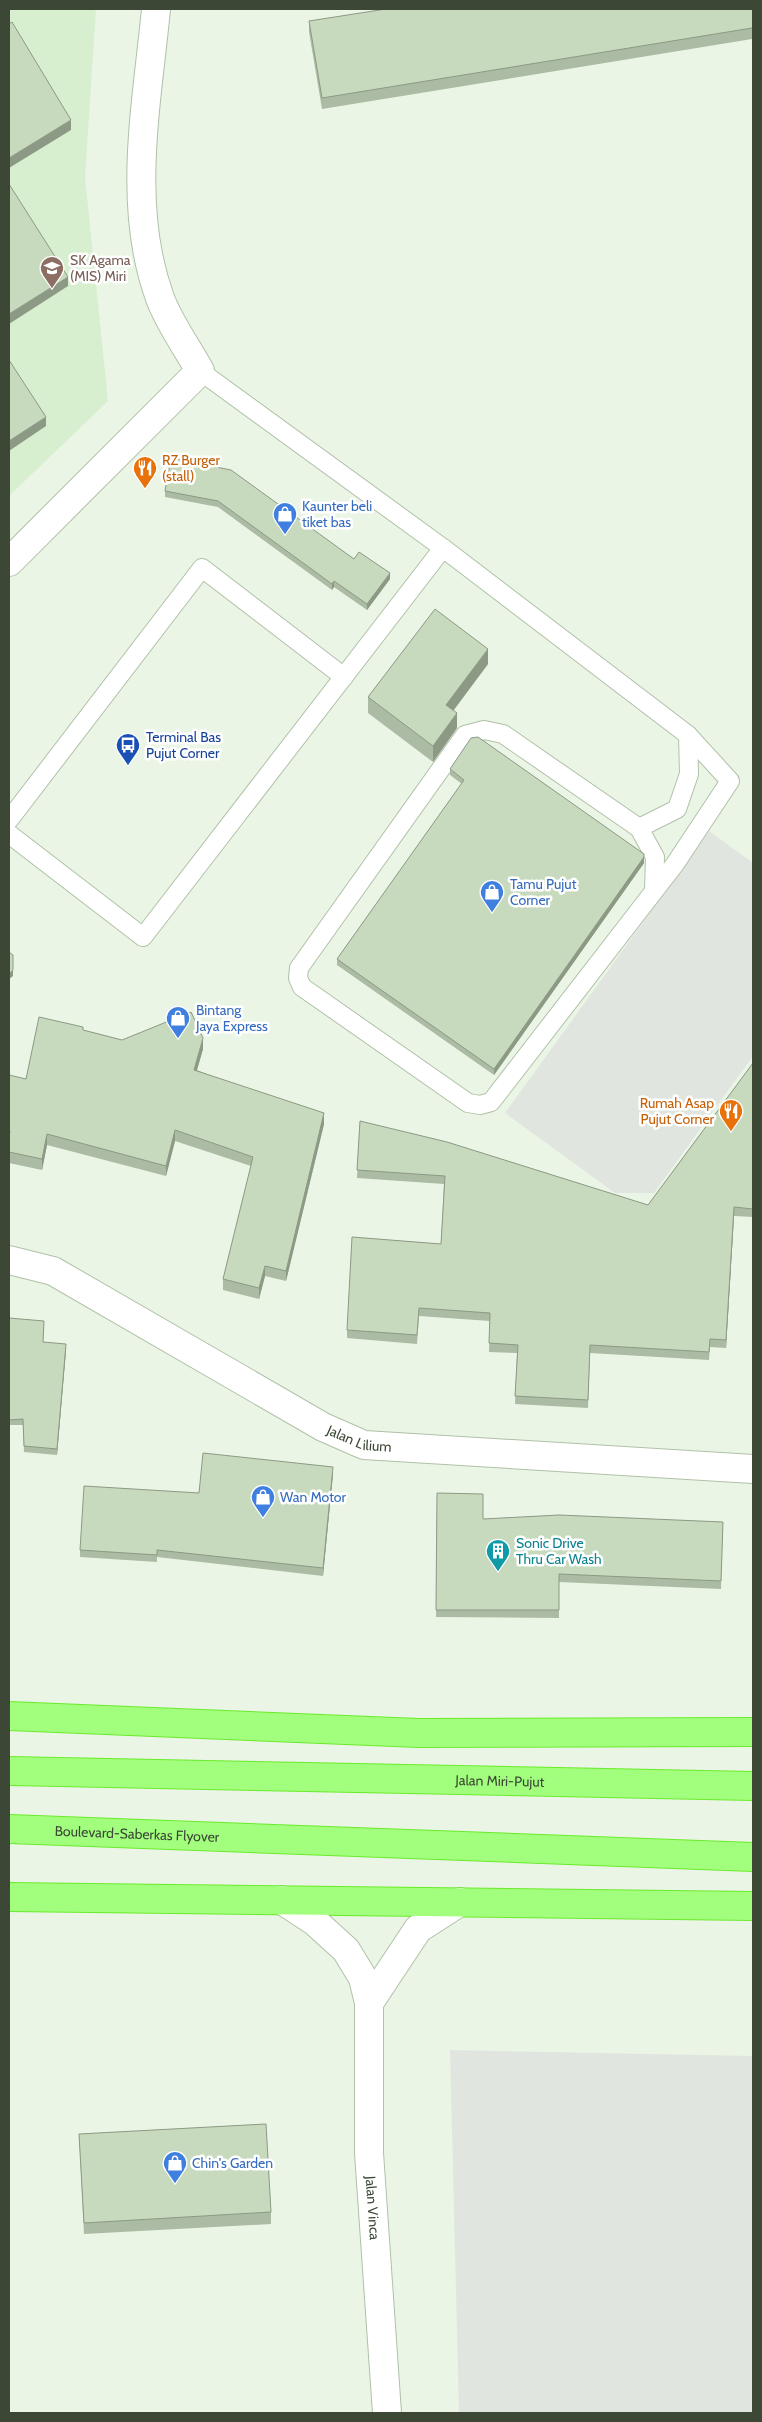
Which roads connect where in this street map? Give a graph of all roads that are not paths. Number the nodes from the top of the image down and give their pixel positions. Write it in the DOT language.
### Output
graph roads {
  1 [pos="156,9"];
  2 [pos="200,371"];
  3 [pos="443,548"];
  4 [pos="9,562"];
  5 [pos="344,677"];
  6 [pos="688,735"];
  7 [pos="9,820"];
  8 [pos="639,828"];
  9 [pos="9,834"];
  10 [pos="654,890"];
  11 [pos="9,1260"];
  12 [pos="753,1469"];
  13 [pos="9,1716"];
  14 [pos="753,1732"];
  15 [pos="9,1771"];
  16 [pos="753,1786"];
  17 [pos="9,1829"];
  18 [pos="753,1857"];
  19 [pos="9,1897"];
  20 [pos="282,1900"];
  21 [pos="460,1902"];
  22 [pos="753,1906"];
  23 [pos="369,2003"];
  24 [pos="387,2413"];
  1 -- 2 [label="street"];
  2 -- 3 [label="lane"];
  2 -- 4 [label="street"];
  3 -- 5 [label="lane"];
  3 -- 6 [label="lane"];
  5 -- 7 [label="lane"];
  5 -- 9 [label="lane"];
  6 -- 8 [label="lane"];
  6 -- 10 [label="lane"];
  8 -- 10 [label="lane"];
  8 -- 10 [label="lane"];
  11 -- 12 [label="street, Jalan Lilium"];
  13 -- 14 [label="highway"];
  15 -- 16 [label="highway, Jalan Miri-Pujut"];
  17 -- 18 [label="highway, Boulevard-Saberkas Flyover"];
  19 -- 20 [label="highway"];
  20 -- 21 [label="highway"];
  20 -- 23 [label="street, Jalan Vinca"];
  21 -- 22 [label="highway"];
  21 -- 23 [label="street"];
  23 -- 24 [label="street, Jalan Vinca"];
}
